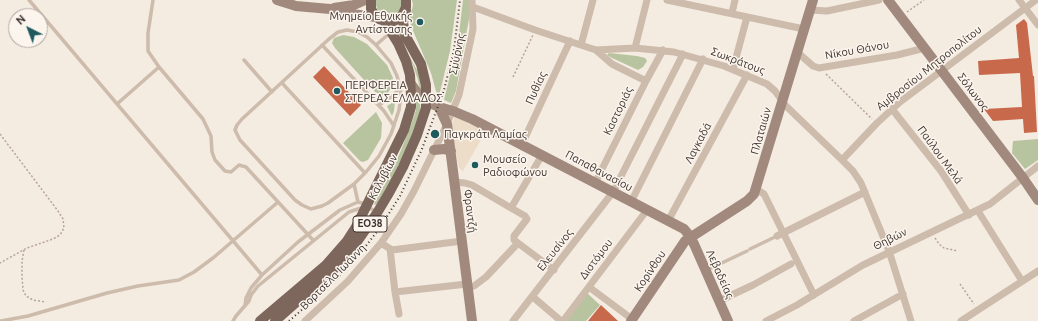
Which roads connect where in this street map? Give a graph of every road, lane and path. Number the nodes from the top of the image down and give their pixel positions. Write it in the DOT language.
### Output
graph roads {
  1 [pos="29,0"];
  2 [pos="153,0"];
  3 [pos="365,0"];
  4 [pos="371,0"];
  5 [pos="593,0"];
  6 [pos="647,0"];
  7 [pos="667,0"];
  8 [pos="735,0"];
  9 [pos="879,0"];
  10 [pos="888,0"];
  11 [pos="924,0"];
  12 [pos="1019,0"];
  13 [pos="1036,0"];
  14 [pos="280,1"];
  15 [pos="472,4"];
  16 [pos="406,5"];
  17 [pos="811,5"];
  18 [pos="1025,8"];
  19 [pos="330,9"];
  20 [pos="732,13"];
  21 [pos="747,16"];
  22 [pos="901,17"];
  23 [pos="380,19"];
  24 [pos="1038,25"];
  25 [pos="804,29"];
  26 [pos="535,30"];
  27 [pos="392,31"];
  28 [pos="570,41"];
  29 [pos="322,44"];
  30 [pos="376,45"];
  31 [pos="581,45"];
  32 [pos="635,48"];
  33 [pos="925,48"];
  34 [pos="596,50"];
  35 [pos="663,50"];
  36 [pos="798,52"];
  37 [pos="683,54"];
  38 [pos="702,59"];
  39 [pos="244,60"];
  40 [pos="159,67"];
  41 [pos="822,68"];
  42 [pos="733,69"];
  43 [pos="942,71"];
  44 [pos="747,75"];
  45 [pos="513,77"];
  46 [pos="646,81"];
  47 [pos="282,83"];
  48 [pos="411,84"];
  49 [pos="400,87"];
  50 [pos="272,92"];
  51 [pos="427,102"];
  52 [pos="782,102"];
  53 [pos="117,104"];
  54 [pos="379,105"];
  55 [pos="439,107"];
  56 [pos="892,109"];
  57 [pos="453,111"];
  58 [pos="877,123"];
  59 [pos="447,124"];
  60 [pos="394,126"];
  61 [pos="0,134"];
  62 [pos="522,144"];
  63 [pos="434,150"];
  64 [pos="451,151"];
  65 [pos="542,154"];
  66 [pos="842,160"];
  67 [pos="1038,166"];
  68 [pos="365,173"];
  69 [pos="1023,178"];
  70 [pos="455,182"];
  71 [pos="595,182"];
  72 [pos="354,184"];
  73 [pos="756,189"];
  74 [pos="612,192"];
  75 [pos="866,192"];
  76 [pos="1038,200"];
  77 [pos="278,202"];
  78 [pos="631,202"];
  79 [pos="362,204"];
  80 [pos="511,208"];
  81 [pos="646,210"];
  82 [pos="978,211"];
  83 [pos="377,213"];
  84 [pos="969,215"];
  85 [pos="668,221"];
  86 [pos="932,232"];
  87 [pos="307,234"];
  88 [pos="780,234"];
  89 [pos="690,237"];
  90 [pos="312,240"];
  91 [pos="233,241"];
  92 [pos="462,241"];
  93 [pos="381,243"];
  94 [pos="518,243"];
  95 [pos="25,249"];
  96 [pos="390,249"];
  97 [pos="889,251"];
  98 [pos="958,251"];
  99 [pos="0,263"];
  100 [pos="791,264"];
  101 [pos="554,270"];
  102 [pos="706,271"];
  103 [pos="1038,271"];
  104 [pos="262,275"];
  105 [pos="1022,281"];
  106 [pos="960,284"];
  107 [pos="468,286"];
  108 [pos="589,287"];
  109 [pos="395,292"];
  110 [pos="903,294"];
  111 [pos="814,295"];
  112 [pos="533,297"];
  113 [pos="719,301"];
  114 [pos="46,302"];
  115 [pos="245,306"];
  116 [pos="978,310"];
  117 [pos="400,314"];
  118 [pos="632,320"];
  119 [pos="1,321"];
  120 [pos="233,321"];
  121 [pos="260,321"];
  122 [pos="275,321"];
  123 [pos="305,321"];
  124 [pos="472,321"];
  125 [pos="513,321"];
  126 [pos="562,321"];
  127 [pos="728,321"];
  128 [pos="766,321"];
  129 [pos="854,321"];
  130 [pos="911,321"];
  131 [pos="961,321"];
  1 -- 53 [label="lane"];
  2 -- 40 [label="lane"];
  3 -- 19 [label="main road"];
  4 -- 23 [label="main road, ΕΟ38"];
  5 -- 31 [label="street"];
  6 -- 32 [label="street"];
  7 -- 20 [label="street"];
  8 -- 20 [label="street"];
  9 -- 17 [label="street"];
  10 -- 22 [label="main road, Σόλωνος"];
  11 -- 22 [label="path"];
  12 -- 18 [label="street"];
  13 -- 18 [label="street, Αμβροσίου Μητροπολίτου"];
  14 -- 19 [label="main road"];
  15 -- 26 [label="street, Σωκράτους"];
  15 -- 57 [label="street, Σμύρνης"];
  16 -- 23 [label="main road, ΕΟ38"];
  16 -- 51 [label="main road, Καλυβίων / ΕΟ38"];
  17 -- 25 [label="main road, Πλαταιών"];
  18 -- 24 [label="street"];
  18 -- 43 [label="street, Αμβροσίου Μητροπολίτου"];
  19 -- 23 [label="main road"];
  20 -- 21 [label="street"];
  21 -- 25 [label="street"];
  21 -- 42 [label="street"];
  22 -- 33 [label="main road, Σόλωνος"];
  23 -- 27 [label="main road, Καλυβίων / ΕΟ38"];
  25 -- 36 [label="main road, Πλαταιών"];
  26 -- 28 [label="street, Σωκράτους"];
  26 -- 45 [label="path"];
  27 -- 30 [label="lane"];
  27 -- 48 [label="main road, Καλυβίων / ΕΟ38"];
  28 -- 31 [label="street, Σωκράτους"];
  28 -- 62 [label="street, Πυθίας"];
  29 -- 30 [label="lane"];
  29 -- 47 [label="lane"];
  29 -- 54 [label="lane"];
  30 -- 49 [label="lane"];
  31 -- 34 [label="street, Σωκράτους"];
  32 -- 34 [label="street, Σωκράτους"];
  32 -- 35 [label="street, Σωκράτους"];
  33 -- 41 [label="street, Νίκου Θάνου"];
  33 -- 43 [label="main road, Σόλωνος"];
  34 -- 46 [label="street"];
  35 -- 37 [label="street, Σωκράτους"];
  35 -- 46 [label="street, Καστοριάς"];
  36 -- 41 [label="street, Νίκου Θάνου"];
  36 -- 52 [label="main road, Πλαταιών"];
  37 -- 38 [label="street, Σωκράτους"];
  37 -- 74 [label="street, Ελευσίνος"];
  38 -- 42 [label="street, Σωκράτους"];
  38 -- 78 [label="street"];
  39 -- 50 [label="lane"];
  40 -- 53 [label="lane"];
  40 -- 77 [label="lane"];
  41 -- 58 [label="path"];
  42 -- 44 [label="street, Σωκράτους"];
  43 -- 56 [label="street, Αμβροσίου Μητροπολίτου"];
  43 -- 69 [label="main road, Σόλωνος"];
  44 -- 52 [label="street, Σωκράτους"];
  44 -- 85 [label="street, Λαγκαδά"];
  46 -- 71 [label="street, Καστοριάς"];
  47 -- 50 [label="lane"];
  47 -- 68 [label="lane"];
  48 -- 51 [label="main road, Παπαθανασίου"];
  48 -- 79 [label="main road, Καλυβίων / ΕΟ38"];
  49 -- 54 [label="lane"];
  49 -- 60 [label="lane"];
  50 -- 72 [label="lane"];
  51 -- 55 [label="main road, Παπαθανασίου"];
  51 -- 83 [label="main road, Καλυβίων / ΕΟ38"];
  52 -- 66 [label="street, Σωκράτους"];
  52 -- 73 [label="main road, Πλαταιών"];
  53 -- 91 [label="lane"];
  54 -- 60 [label="lane"];
  55 -- 57 [label="main road, Παπαθανασίου"];
  55 -- 59 [label="main road, Φραντζή"];
  56 -- 58 [label="street, Αμβροσίου Μητροπολίτου"];
  56 -- 84 [label="street, Παύλου Μελά"];
  57 -- 59 [label="street, Σμύρνης"];
  57 -- 62 [label="main road, Παπαθανασίου"];
  58 -- 66 [label="street, Αμβροσίου Μητροπολίτου"];
  59 -- 63 [label="street, Βορτσέλα Ιωάννη"];
  59 -- 64 [label="main road, Φραντζή"];
  60 -- 68 [label="lane"];
  61 -- 95 [label="path"];
  62 -- 65 [label="main road, Παπαθανασίου"];
  63 -- 64 [label="main road"];
  63 -- 93 [label="street, Βορτσέλα Ιωάννη"];
  64 -- 70 [label="main road, Φραντζή"];
  65 -- 71 [label="main road, Παπαθανασίου"];
  65 -- 80 [label="street"];
  66 -- 75 [label="street, Σωκράτους"];
  67 -- 69 [label="street, Θηβών"];
  68 -- 72 [label="lane"];
  69 -- 76 [label="main road, Σόλωνος"];
  69 -- 82 [label="street, Θηβών"];
  70 -- 80 [label="street"];
  70 -- 92 [label="main road, Φραντζή"];
  71 -- 74 [label="main road, Παπαθανασίου"];
  72 -- 79 [label="lane"];
  73 -- 88 [label="street"];
  73 -- 89 [label="main road, Πλαταιών"];
  74 -- 78 [label="main road, Παπαθανασίου"];
  74 -- 101 [label="street, Ελευσίνος"];
  75 -- 88 [label="street"];
  75 -- 97 [label="street, Σωκράτους"];
  77 -- 87 [label="lane"];
  77 -- 91 [label="lane"];
  78 -- 81 [label="main road, Παπαθανασίου"];
  79 -- 83 [label="lane"];
  79 -- 87 [label="lane"];
  79 -- 90 [label="lane"];
  79 -- 121 [label="main road, Καλυβίων / ΕΟ38"];
  80 -- 94 [label="street"];
  81 -- 85 [label="main road, Παπαθανασίου"];
  81 -- 108 [label="street, Διστόμου"];
  82 -- 84 [label="street, Θηβών"];
  82 -- 105 [label="street"];
  83 -- 122 [label="main road, Καλυβίων / ΕΟ38"];
  84 -- 86 [label="street, Θηβών"];
  85 -- 89 [label="main road, Παπαθανασίου"];
  86 -- 97 [label="street, Θηβών"];
  86 -- 98 [label="path"];
  87 -- 90 [label="lane"];
  87 -- 104 [label="lane"];
  88 -- 102 [label="lane"];
  88 -- 111 [label="street"];
  89 -- 102 [label="main road, Λεβαδείας"];
  89 -- 118 [label="main road, Κορίνθου"];
  90 -- 115 [label="lane"];
  91 -- 104 [label="lane"];
  91 -- 119 [label="lane"];
  92 -- 96 [label="street"];
  92 -- 107 [label="main road, Φραντζή"];
  93 -- 96 [label="street"];
  93 -- 123 [label="street, Βορτσέλα Ιωάννη"];
  94 -- 101 [label="street"];
  94 -- 107 [label="street"];
  95 -- 99 [label="path"];
  95 -- 114 [label="path"];
  96 -- 109 [label="street"];
  97 -- 110 [label="street, Σωκράτους"];
  97 -- 111 [label="street, Θηβών"];
  100 -- 113 [label="street"];
  101 -- 112 [label="street, Ελευσίνος"];
  102 -- 113 [label="main road, Λεβαδείας"];
  103 -- 105 [label="street"];
  104 -- 115 [label="lane"];
  105 -- 116 [label="street"];
  106 -- 116 [label="path"];
  107 -- 109 [label="street"];
  107 -- 124 [label="main road, Φραντζή"];
  108 -- 118 [label="street"];
  108 -- 126 [label="street, Διστόμου"];
  109 -- 117 [label="street"];
  110 -- 129 [label="street"];
  110 -- 130 [label="street, Σωκράτους"];
  111 -- 128 [label="street, Θηβών"];
  112 -- 125 [label="street, Ελευσίνος"];
  112 -- 126 [label="street"];
  113 -- 127 [label="main road, Λεβαδείας"];
  115 -- 120 [label="lane"];
  116 -- 131 [label="street"];
}
